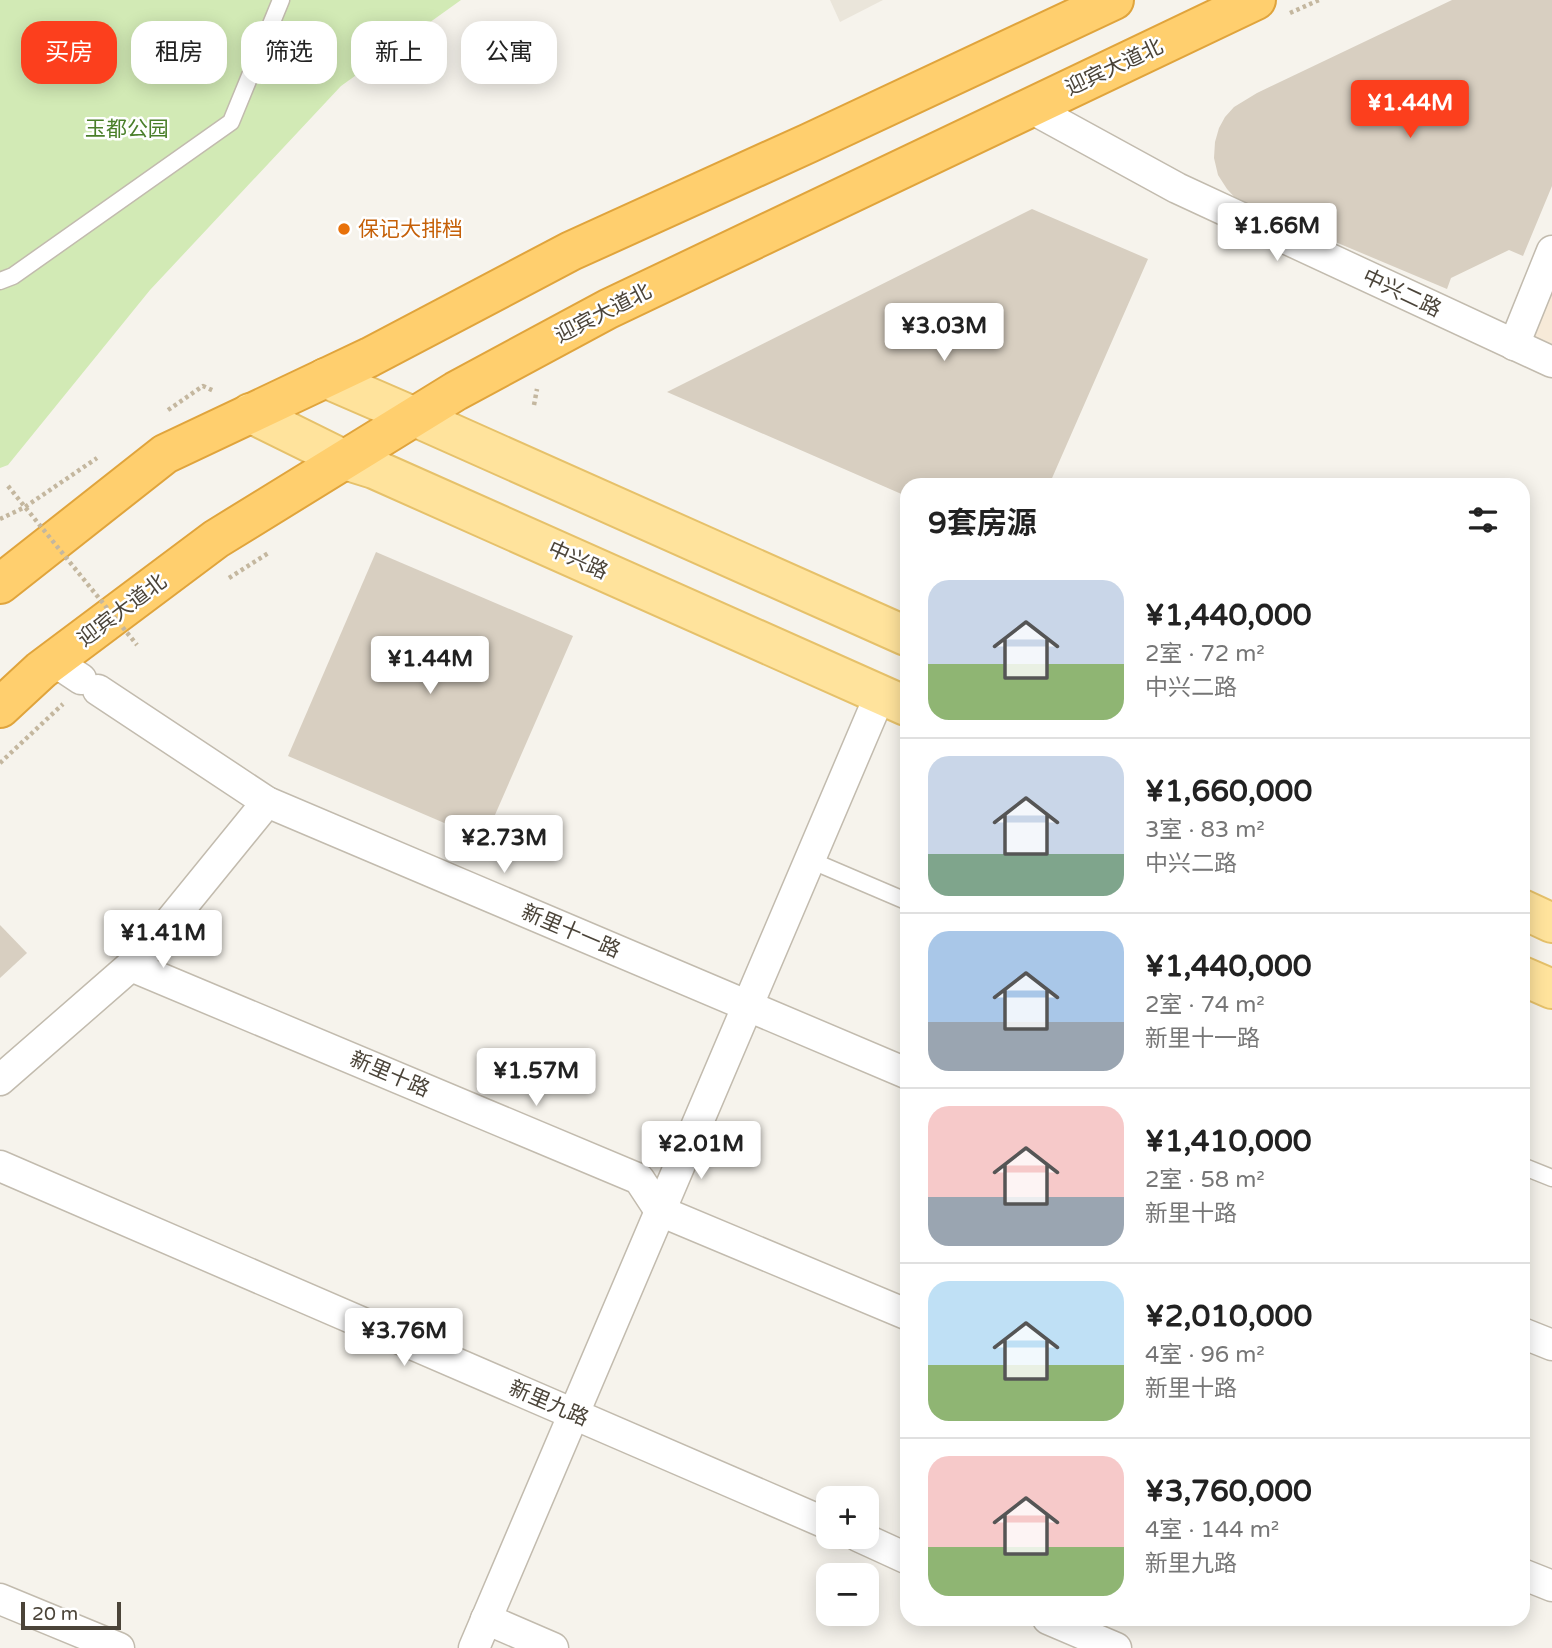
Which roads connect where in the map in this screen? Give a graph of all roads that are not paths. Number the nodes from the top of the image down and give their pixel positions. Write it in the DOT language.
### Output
graph roads {
  1 [pos="281,0"];
  2 [pos="1114,0"];
  3 [pos="1256,0"];
  4 [pos="1029,107"];
  5 [pos="1552,251"];
  6 [pos="0,281"];
  7 [pos="1514,345"];
  8 [pos="1552,362"];
  9 [pos="325,378"];
  10 [pos="250,414"];
  11 [pos="415,417"];
  12 [pos="345,460"];
  13 [pos="0,584"];
  14 [pos="900,633"];
  15 [pos="77,677"];
  16 [pos="893,700"];
  17 [pos="0,708"];
  18 [pos="267,802"];
  19 [pos="810,860"];
  20 [pos="900,898"];
  21 [pos="1530,913"];
  22 [pos="1552,923"];
  23 [pos="131,965"];
  24 [pos="1530,979"];
  25 [pos="1552,989"];
  26 [pos="748,1006"];
  27 [pos="900,1070"];
  28 [pos="0,1080"];
  29 [pos="0,1166"];
  30 [pos="1530,1169"];
  31 [pos="1552,1178"];
  32 [pos="660,1211"];
  33 [pos="900,1311"];
  34 [pos="1530,1336"];
  35 [pos="1552,1345"];
  36 [pos="574,1414"];
  37 [pos="816,1519"];
  38 [pos="879,1546"];
  39 [pos="900,1555"];
  40 [pos="1530,1577"];
  41 [pos="1552,1586"];
  42 [pos="0,1599"];
  43 [pos="486,1619"];
  44 [pos="1064,1626"];
  45 [pos="119,1648"];
  46 [pos="474,1648"];
  47 [pos="553,1648"];
  48 [pos="1115,1648"];
  1 -- 6 [label="lane"];
  2 -- 9 [label="highway"];
  3 -- 4 [label="highway, 迎宾大道北"];
  4 -- 7 [label="street, 中兴二路"];
  4 -- 11 [label="highway, 迎宾大道北"];
  5 -- 7 [label="street"];
  7 -- 8 [label="street, 中兴二路"];
  9 -- 10 [label="highway"];
  9 -- 11 [label="main road"];
  10 -- 12 [label="main road, 中兴路"];
  10 -- 13 [label="highway"];
  11 -- 12 [label="highway, 迎宾大道北"];
  11 -- 14 [label="main road"];
  12 -- 15 [label="highway, 迎宾大道北"];
  12 -- 16 [label="main road, 中兴路"];
  15 -- 17 [label="highway, 迎宾大道北"];
  15 -- 18 [label="street, 新里十一路"];
  16 -- 19 [label="street"];
  18 -- 23 [label="street"];
  18 -- 26 [label="street, 新里十一路"];
  19 -- 20 [label="lane"];
  19 -- 26 [label="street"];
  21 -- 22 [label="main road"];
  23 -- 28 [label="street"];
  23 -- 32 [label="street, 新里十路"];
  24 -- 25 [label="main road"];
  26 -- 27 [label="street, 新里十一路"];
  26 -- 32 [label="street"];
  29 -- 36 [label="street, 新里九路"];
  30 -- 31 [label="lane"];
  32 -- 33 [label="street"];
  32 -- 36 [label="street"];
  34 -- 35 [label="street"];
  36 -- 37 [label="street, 新里九路"];
  36 -- 43 [label="street"];
  38 -- 39 [label="street"];
  40 -- 41 [label="street"];
  42 -- 45 [label="street"];
  43 -- 46 [label="street"];
  43 -- 47 [label="street"];
  44 -- 48 [label="street"];
}
